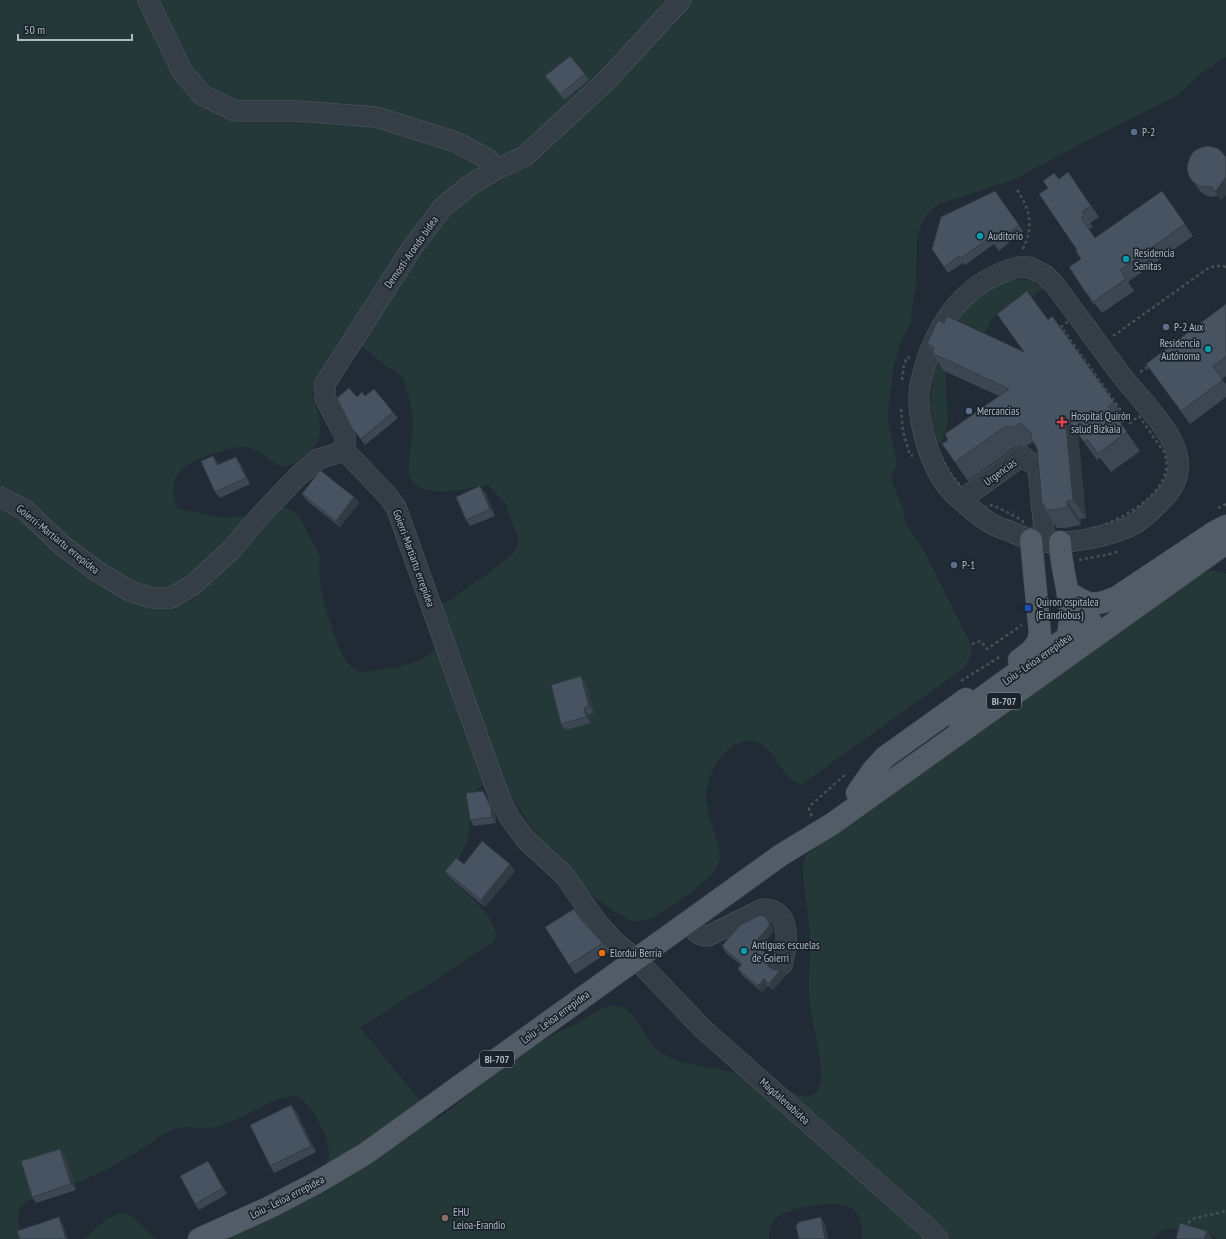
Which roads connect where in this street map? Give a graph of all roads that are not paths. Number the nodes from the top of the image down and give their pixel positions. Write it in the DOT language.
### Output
graph roads {
  1 [pos="148,0"];
  2 [pos="681,0"];
  3 [pos="495,170"];
  4 [pos="345,451"];
  5 [pos="0,497"];
  6 [pos="965,498"];
  7 [pos="1226,526"];
  8 [pos="1226,533"];
  9 [pos="1045,538"];
  10 [pos="1226,543"];
  11 [pos="1034,577"];
  12 [pos="1066,585"];
  13 [pos="1068,637"];
  14 [pos="940,746"];
  15 [pos="857,793"];
  16 [pos="781,855"];
  17 [pos="689,921"];
  18 [pos="636,959"];
  19 [pos="782,965"];
  20 [pos="199,1239"];
  21 [pos="938,1239"];
  1 -- 3 [label="street"];
  2 -- 3 [label="street, Demosti-Arondo bidea"];
  3 -- 4 [label="street, Demosti-Arondo bidea"];
  4 -- 5 [label="street, Goierri-Martiartu errepidea"];
  4 -- 18 [label="street, Goierri-Martiartu errepidea"];
  6 -- 9 [label="street"];
  6 -- 9 [label="street, Urgencias"];
  6 -- 9 [label="street"];
  7 -- 12 [label="main road"];
  8 -- 13 [label="main road, Loiu - Leioa errepidea / BI-707"];
  9 -- 11 [label="main road"];
  9 -- 12 [label="main road"];
  10 -- 14 [label="main road, Loiu - Leioa errepidea / BI-707"];
  11 -- 12 [label="main road"];
  11 -- 15 [label="main road"];
  12 -- 13 [label="main road"];
  13 -- 14 [label="main road"];
  13 -- 15 [label="main road, Loiu - Leioa errepidea / BI-707"];
  14 -- 16 [label="main road, Loiu - Leioa errepidea / BI-707"];
  15 -- 16 [label="main road, Loiu - Leioa errepidea / BI-707"];
  16 -- 17 [label="main road, Loiu - Leioa errepidea / BI-707"];
  17 -- 18 [label="main road, Loiu - Leioa errepidea / BI-707"];
  17 -- 19 [label="street"];
  18 -- 20 [label="main road, Loiu - Leioa errepidea / BI-707"];
  18 -- 21 [label="street, Magdalenabidea"];
}
